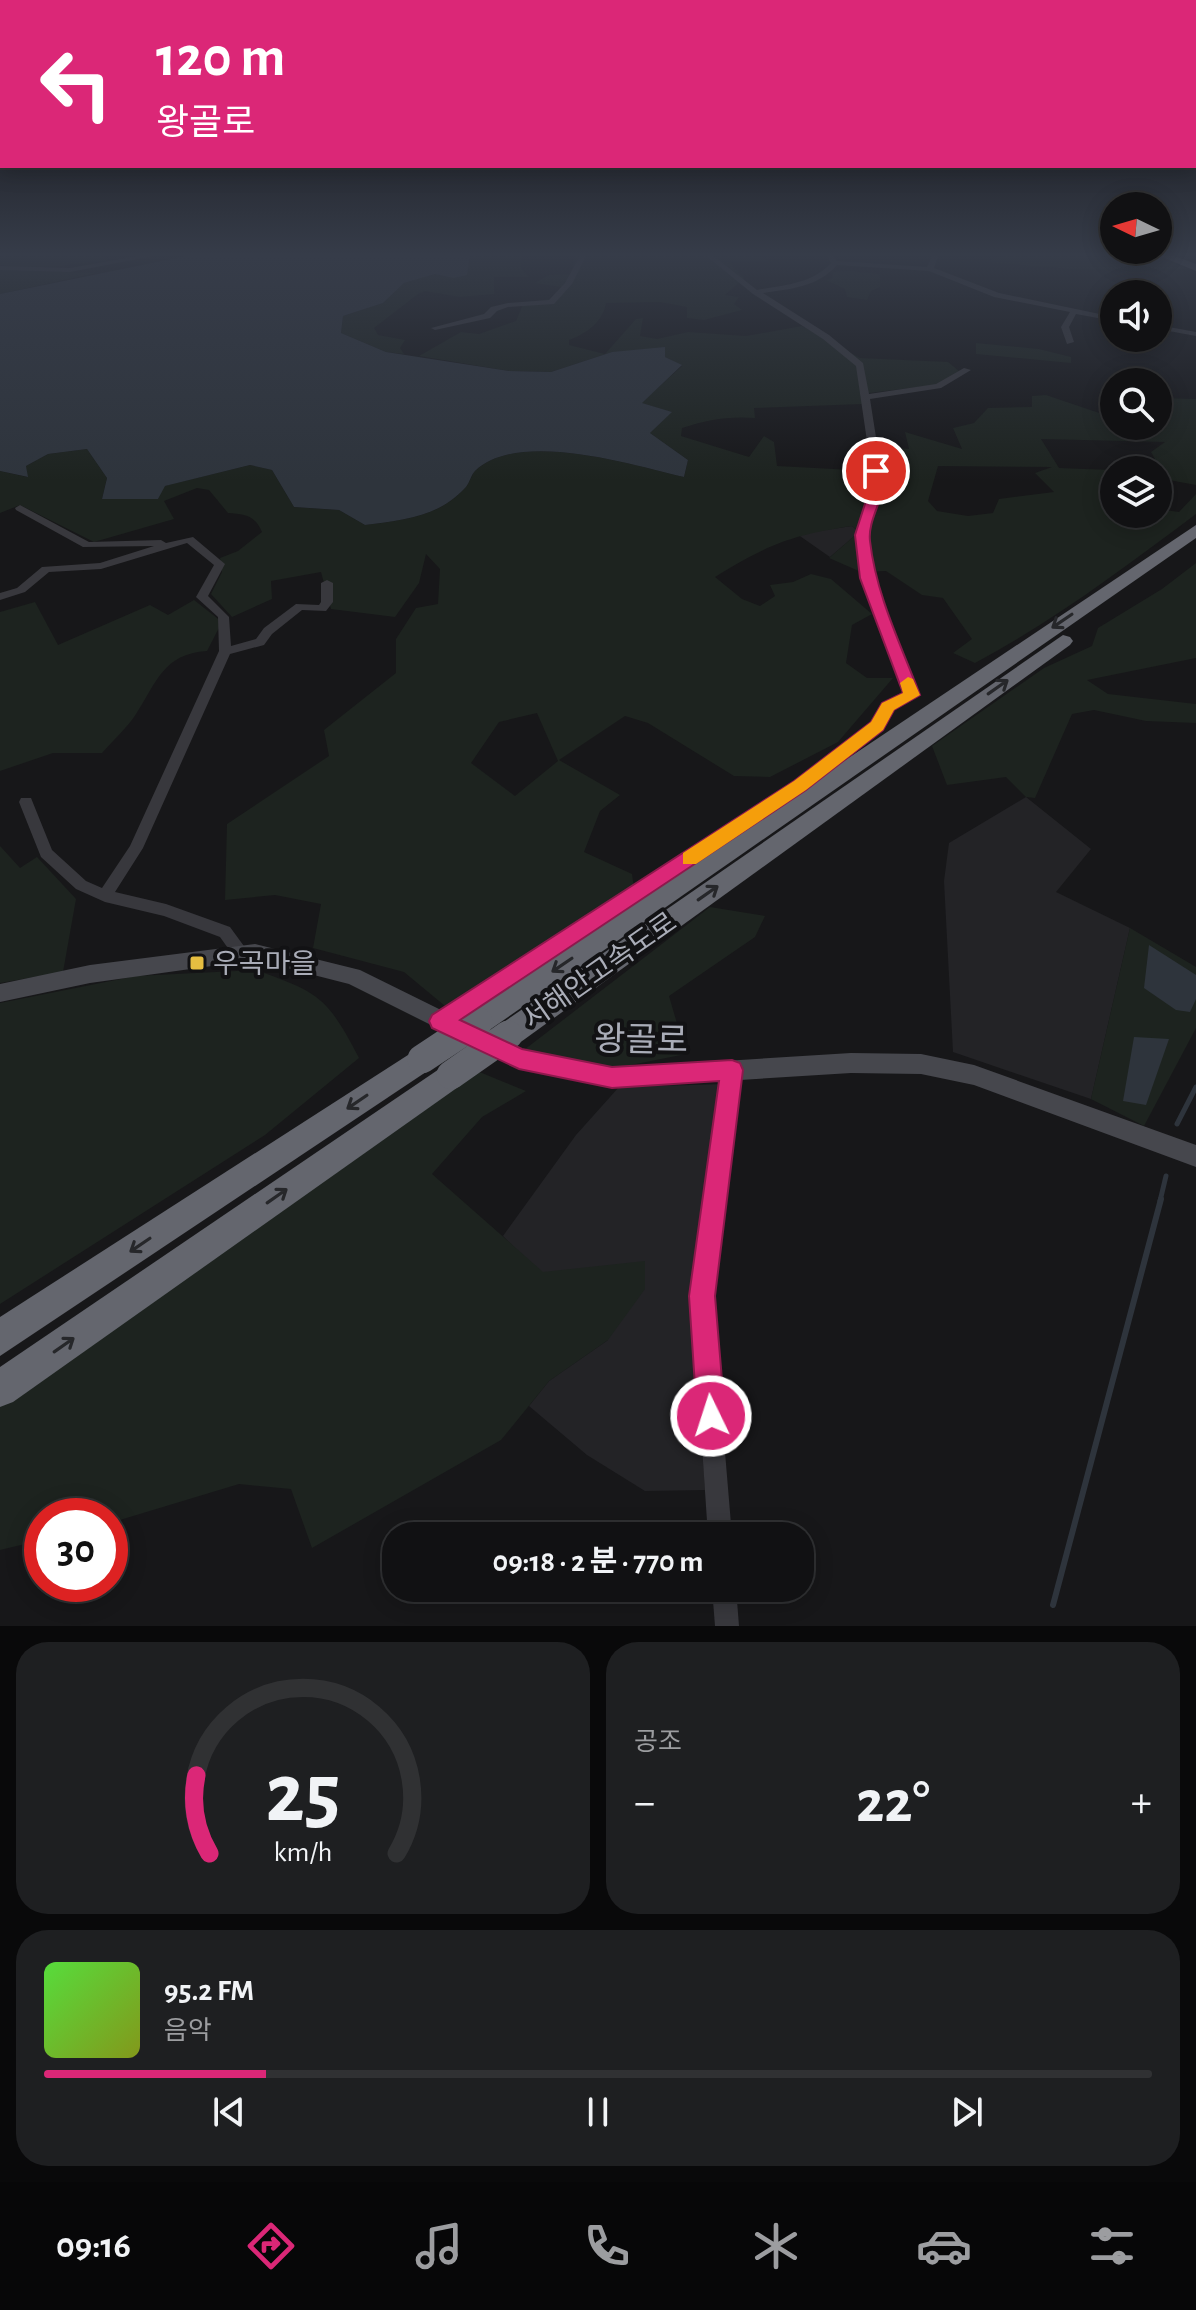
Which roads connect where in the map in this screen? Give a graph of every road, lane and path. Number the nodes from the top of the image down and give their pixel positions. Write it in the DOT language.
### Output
graph roads {
  1 [pos="815,330"];
  2 [pos="1066,330"];
  3 [pos="1174,330"];
  4 [pos="1196,334"];
  5 [pos="1070,342"];
  6 [pos="967,370"];
  7 [pos="865,397"];
  8 [pos="20,508"];
  9 [pos="1196,530"];
  10 [pos="178,543"];
  11 [pos="1196,548"];
  12 [pos="327,583"];
  13 [pos="0,597"];
  14 [pos="225,651"];
  15 [pos="932,722"];
  16 [pos="904,742"];
  17 [pos="26,802"];
  18 [pos="105,896"];
  19 [pos="241,953"];
  20 [pos="0,993"];
  21 [pos="440,1021"];
  22 [pos="732,1070"];
  23 [pos="1196,1156"];
  24 [pos="0,1338"];
  25 [pos="0,1389"];
  26 [pos="719,1522"];
  27 [pos="725,1602"];
  28 [pos="727,1626"];
  1 -- 7 [label="street"];
  2 -- 5 [label="street"];
  3 -- 4 [label="street"];
  6 -- 7 [label="street"];
  7 -- 21 [label="street"];
  8 -- 10 [label="street"];
  9 -- 15 [label="highway, 서해안고속도로, one-way"];
  10 -- 13 [label="street"];
  10 -- 14 [label="street"];
  15 -- 11 [label="highway, 서해안고속도로, one-way"];
  12 -- 14 [label="street"];
  14 -- 18 [label="street"];
  15 -- 16 [label="highway, 서해안고속도로"];
  16 -- 24 [label="highway, 서해안고속도로, one-way, bridge"];
  25 -- 16 [label="highway, 서해안고속도로, one-way, bridge"];
  17 -- 18 [label="street"];
  18 -- 19 [label="street"];
  19 -- 20 [label="main road, 왕골로"];
  19 -- 21 [label="main road, 왕골로"];
  21 -- 22 [label="main road, 왕골로"];
  22 -- 23 [label="main road, 왕골로"];
  22 -- 26 [label="street"];
  27 -- 28 [label="street"];
}
